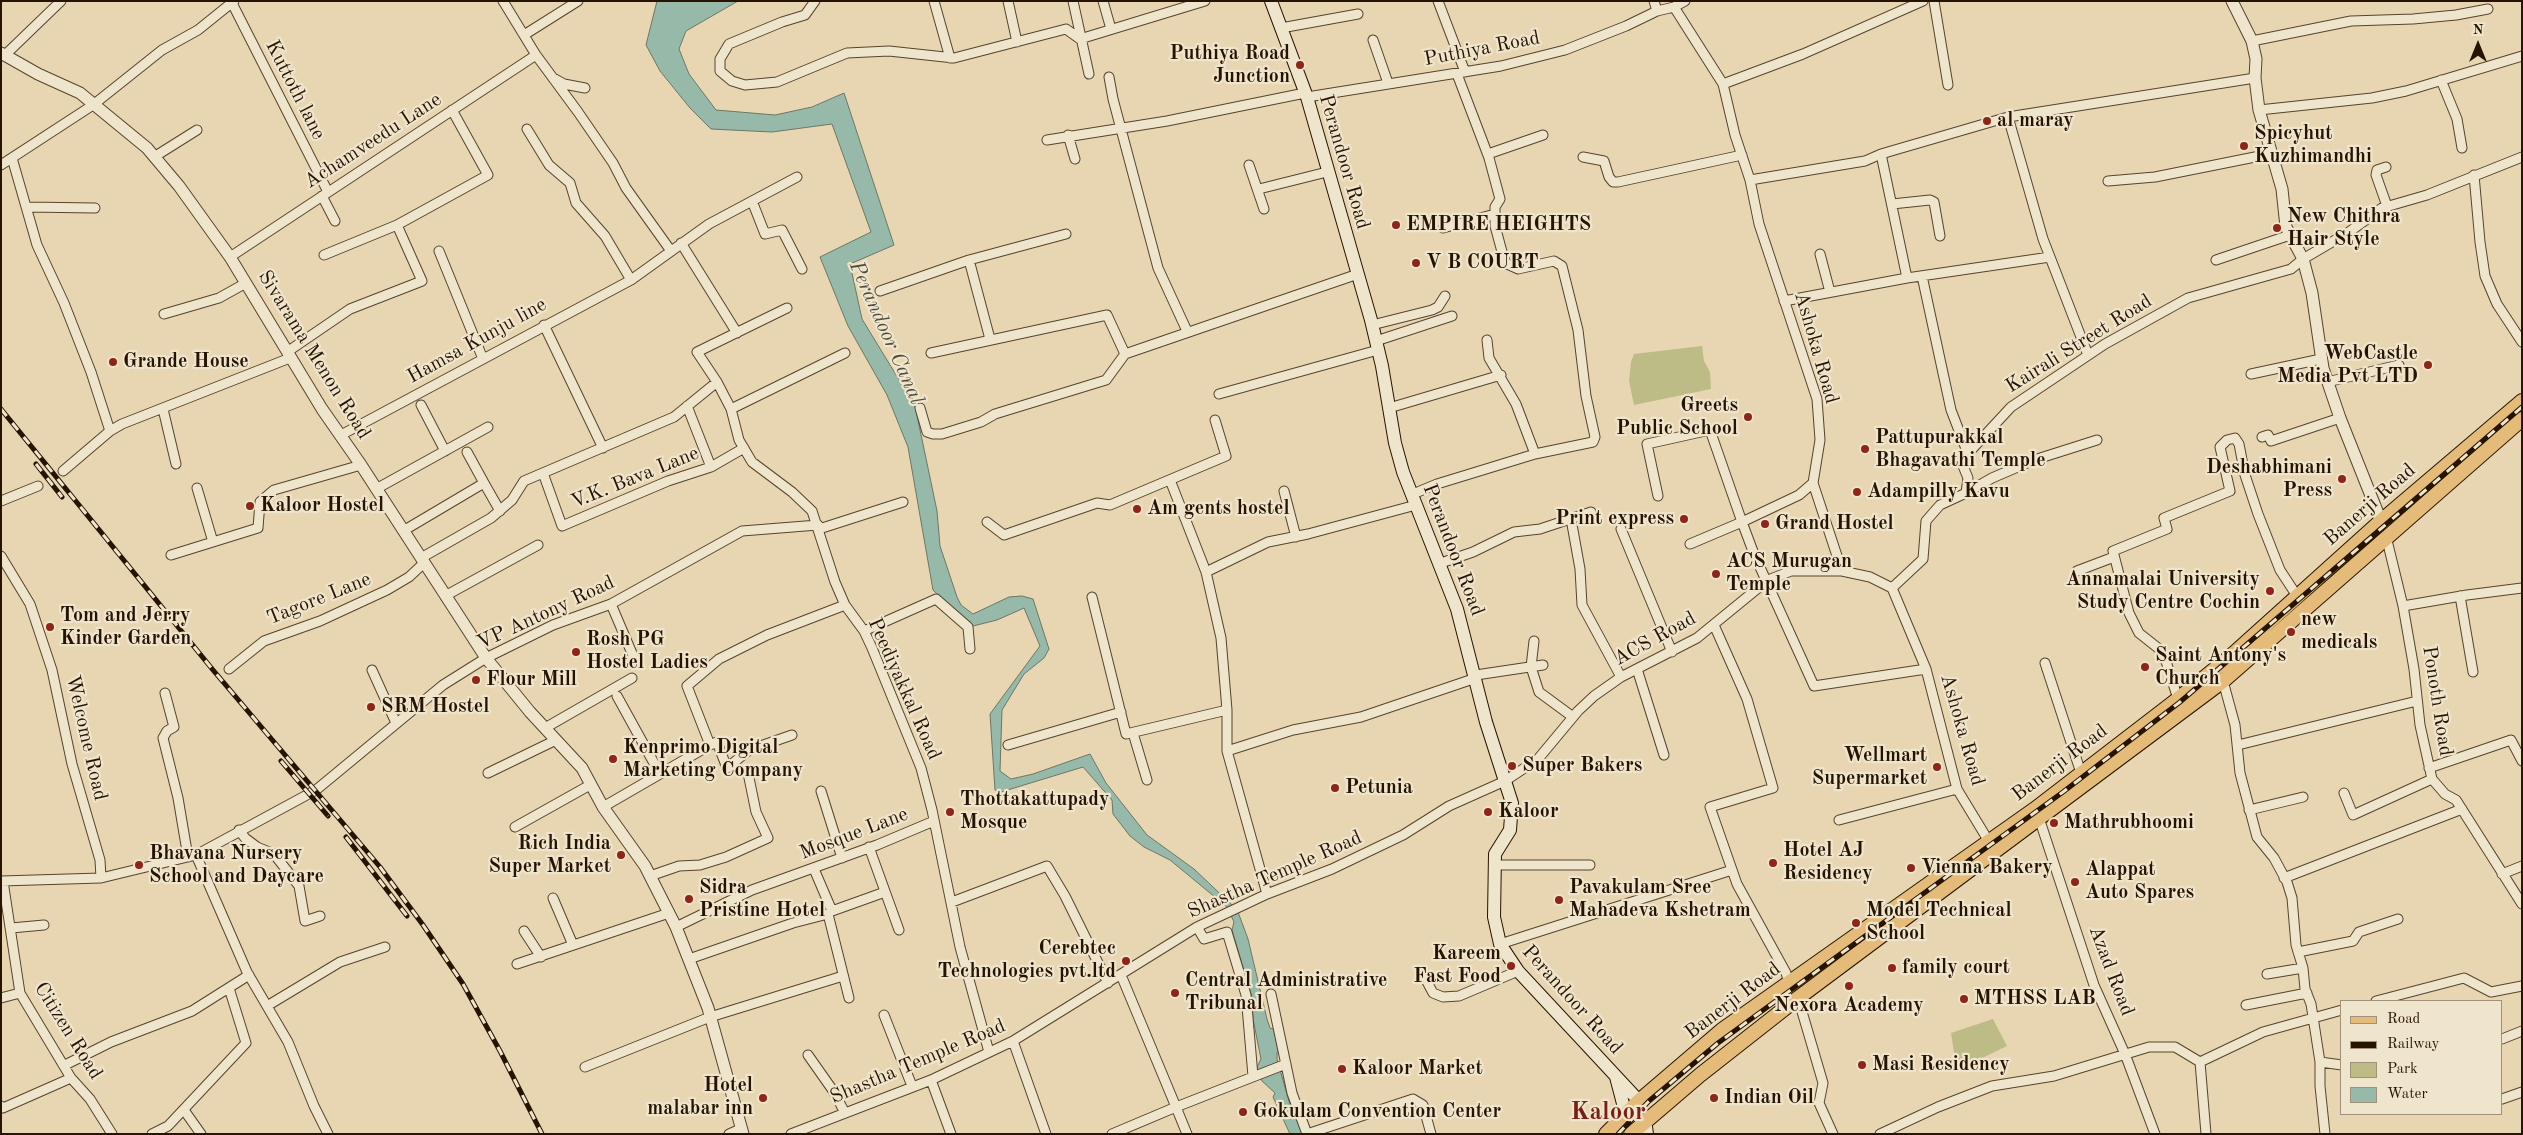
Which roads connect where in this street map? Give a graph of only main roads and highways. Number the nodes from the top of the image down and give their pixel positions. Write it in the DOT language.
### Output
graph roads {
  1 [pos="1271,1"];
  2 [pos="2522,401"];
  3 [pos="2522,419"];
  4 [pos="2381,521"];
  5 [pos="2386,536"];
  6 [pos="2037,814"];
  7 [pos="1794,980"];
  8 [pos="1803,994"];
  9 [pos="1684,1063"];
  10 [pos="1700,1075"];
  11 [pos="1616,1076"];
  12 [pos="1640,1101"];
  13 [pos="1626,1116"];
  14 [pos="1646,1127"];
  15 [pos="1632,1133"];
  16 [pos="1606,1134"];
  1 -- 11 [label="main road, Perandoor Road"];
  2 -- 4 [label="main road, Banerji Road"];
  3 -- 5 [label="main road, Banerji Road"];
  4 -- 5 [label="main road"];
  4 -- 6 [label="main road, Banerji Road"];
  5 -- 6 [label="main road, Banerji Road"];
  6 -- 7 [label="main road, Banerji Road"];
  6 -- 8 [label="main road, Banerji Road"];
  7 -- 8 [label="main road"];
  7 -- 9 [label="main road, Banerji Road"];
  8 -- 10 [label="main road, Banerji Road"];
  9 -- 10 [label="main road"];
  9 -- 12 [label="main road, Banerji Road"];
  10 -- 14 [label="main road, Banerji Road"];
  11 -- 12 [label="main road, Perandoor Road"];
  11 -- 13 [label="main road, Perandoor Road"];
  12 -- 13 [label="main road, Banerji Road"];
  12 -- 14 [label="main road"];
  13 -- 15 [label="main road"];
  13 -- 16 [label="main road, Banerji Road"];
  14 -- 15 [label="main road, Banerji Road"];
}
